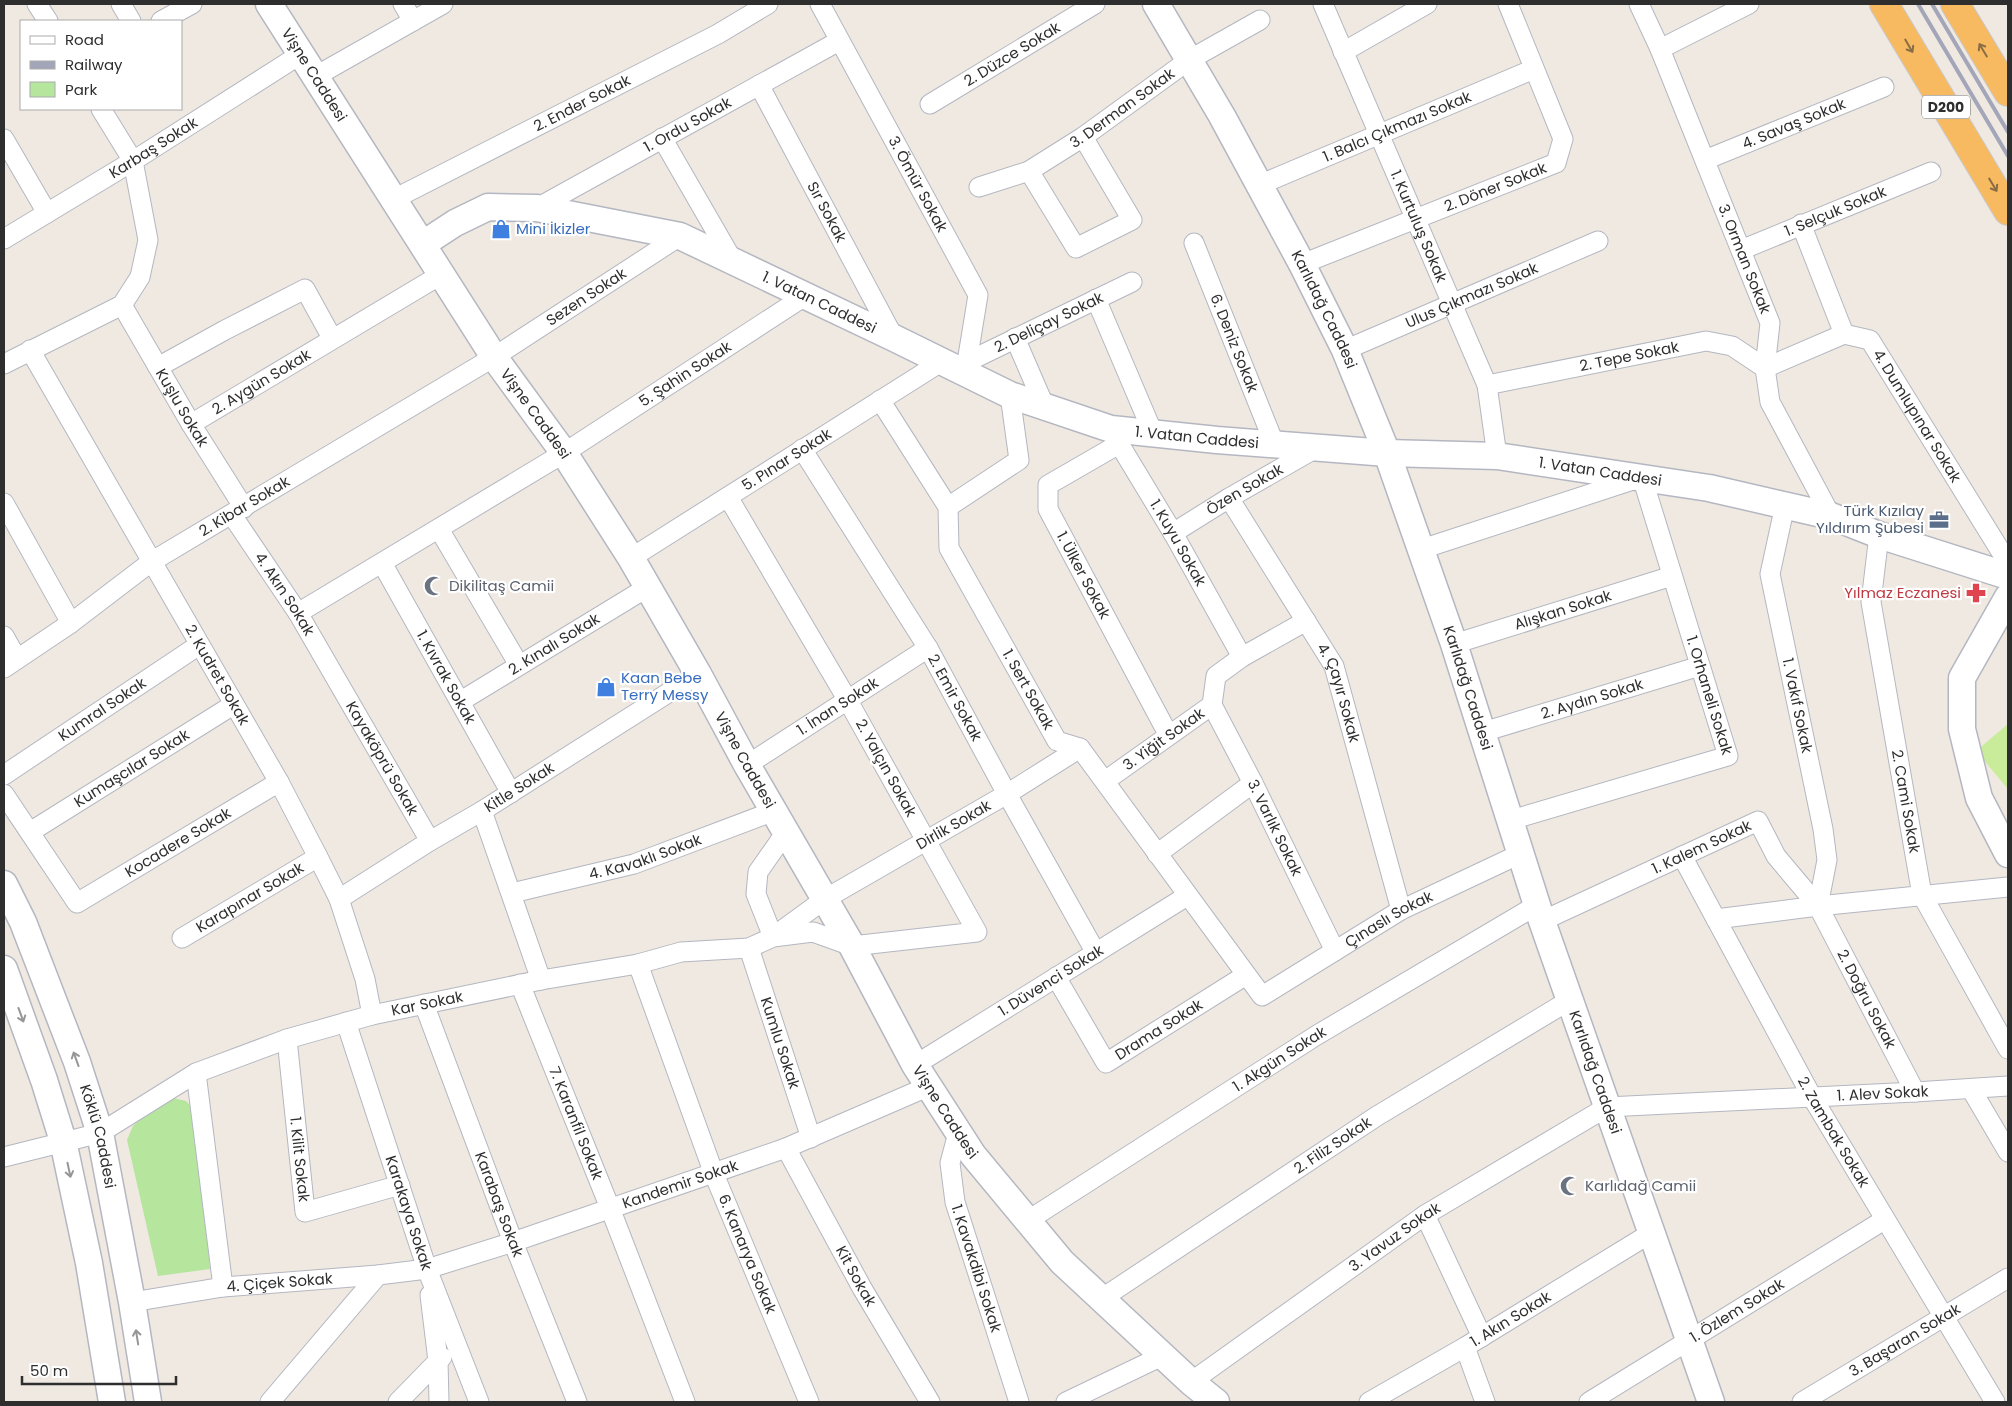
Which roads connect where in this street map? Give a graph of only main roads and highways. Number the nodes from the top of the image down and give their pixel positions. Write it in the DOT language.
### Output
graph roads {
  1 [pos="269,4"];
  2 [pos="1156,4"];
  3 [pos="1884,4"];
  4 [pos="1955,4"];
  5 [pos="2008,92"];
  6 [pos="2008,210"];
  7 [pos="423,244"];
  8 [pos="1387,453"];
  9 [pos="2008,576"];
  10 [pos="2008,597"];
  11 [pos="2008,854"];
  12 [pos="4,884"];
  13 [pos="4,969"];
  14 [pos="112,1402"];
  15 [pos="148,1402"];
  16 [pos="1216,1402"];
  17 [pos="1711,1402"];
  1 -- 7 [label="main road, Vişne Caddesi"];
  2 -- 8 [label="main road, Karlıdağ Caddesi"];
  3 -- 6 [label="highway, D200, one-way"];
  5 -- 4 [label="highway, one-way"];
  7 -- 8 [label="main road, 1. Vatan Caddesi"];
  7 -- 16 [label="main road, Vişne Caddesi"];
  8 -- 9 [label="main road, 1. Vatan Caddesi"];
  8 -- 17 [label="main road, Karlıdağ Caddesi"];
  10 -- 11 [label="main road"];
  15 -- 12 [label="main road, Köklü Caddesi, one-way"];
  13 -- 14 [label="main road, one-way"];
}
